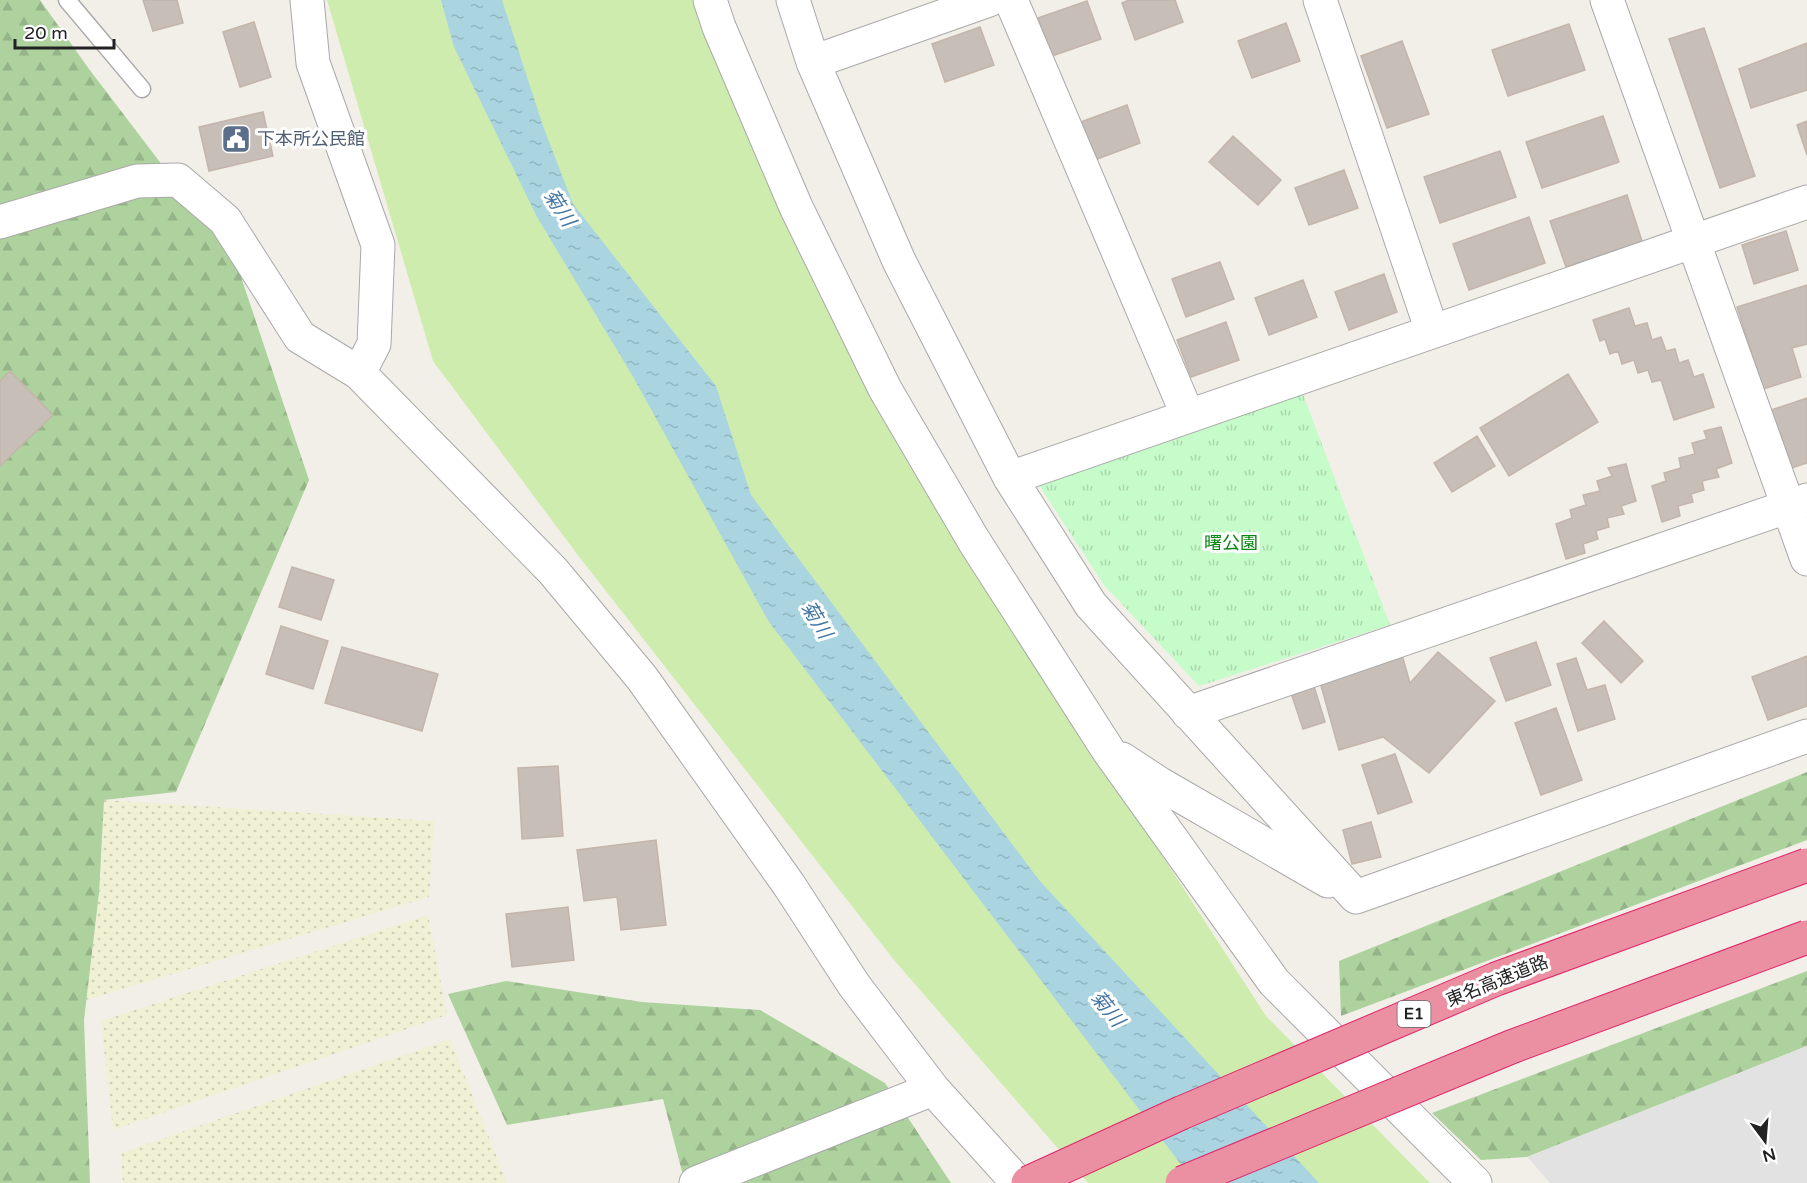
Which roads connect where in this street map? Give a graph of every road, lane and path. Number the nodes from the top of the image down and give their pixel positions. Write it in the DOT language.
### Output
graph roads {
  1 [pos="67,0"];
  2 [pos="307,0"];
  3 [pos="710,0"];
  4 [pos="793,0"];
  5 [pos="989,0"];
  6 [pos="1011,0"];
  7 [pos="1320,0"];
  8 [pos="1618,3"];
  9 [pos="813,62"];
  10 [pos="142,89"];
  11 [pos="1807,202"];
  12 [pos="0,222"];
  13 [pos="1693,241"];
  14 [pos="1432,331"];
  15 [pos="359,373"];
  16 [pos="1188,416"];
  17 [pos="1010,478"];
  18 [pos="1798,503"];
  19 [pos="1807,559"];
  20 [pos="1188,713"];
  21 [pos="1807,736"];
  22 [pos="1108,750"];
  23 [pos="1807,865"];
  24 [pos="1356,897"];
  25 [pos="1807,937"];
  26 [pos="933,1089"];
  27 [pos="696,1183"];
  28 [pos="1018,1183"];
  29 [pos="1028,1183"];
  30 [pos="1182,1183"];
  31 [pos="1475,1183"];
  1 -- 10 [label="lane"];
  2 -- 15 [label="street"];
  3 -- 22 [label="street"];
  4 -- 9 [label="street"];
  5 -- 9 [label="street"];
  6 -- 16 [label="street"];
  7 -- 14 [label="street"];
  8 -- 13 [label="street"];
  9 -- 17 [label="street"];
  11 -- 13 [label="street"];
  12 -- 15 [label="street"];
  13 -- 14 [label="street"];
  13 -- 18 [label="street"];
  14 -- 16 [label="street"];
  15 -- 26 [label="street"];
  16 -- 17 [label="street"];
  17 -- 20 [label="street"];
  18 -- 19 [label="street"];
  18 -- 20 [label="street"];
  20 -- 24 [label="street"];
  21 -- 24 [label="street"];
  22 -- 24 [label="street"];
  22 -- 31 [label="street"];
  23 -- 29 [label="highway, 東名高速道路 / E1, bridge"];
  25 -- 30 [label="highway, bridge"];
  26 -- 27 [label="street"];
  26 -- 28 [label="street"];
}
